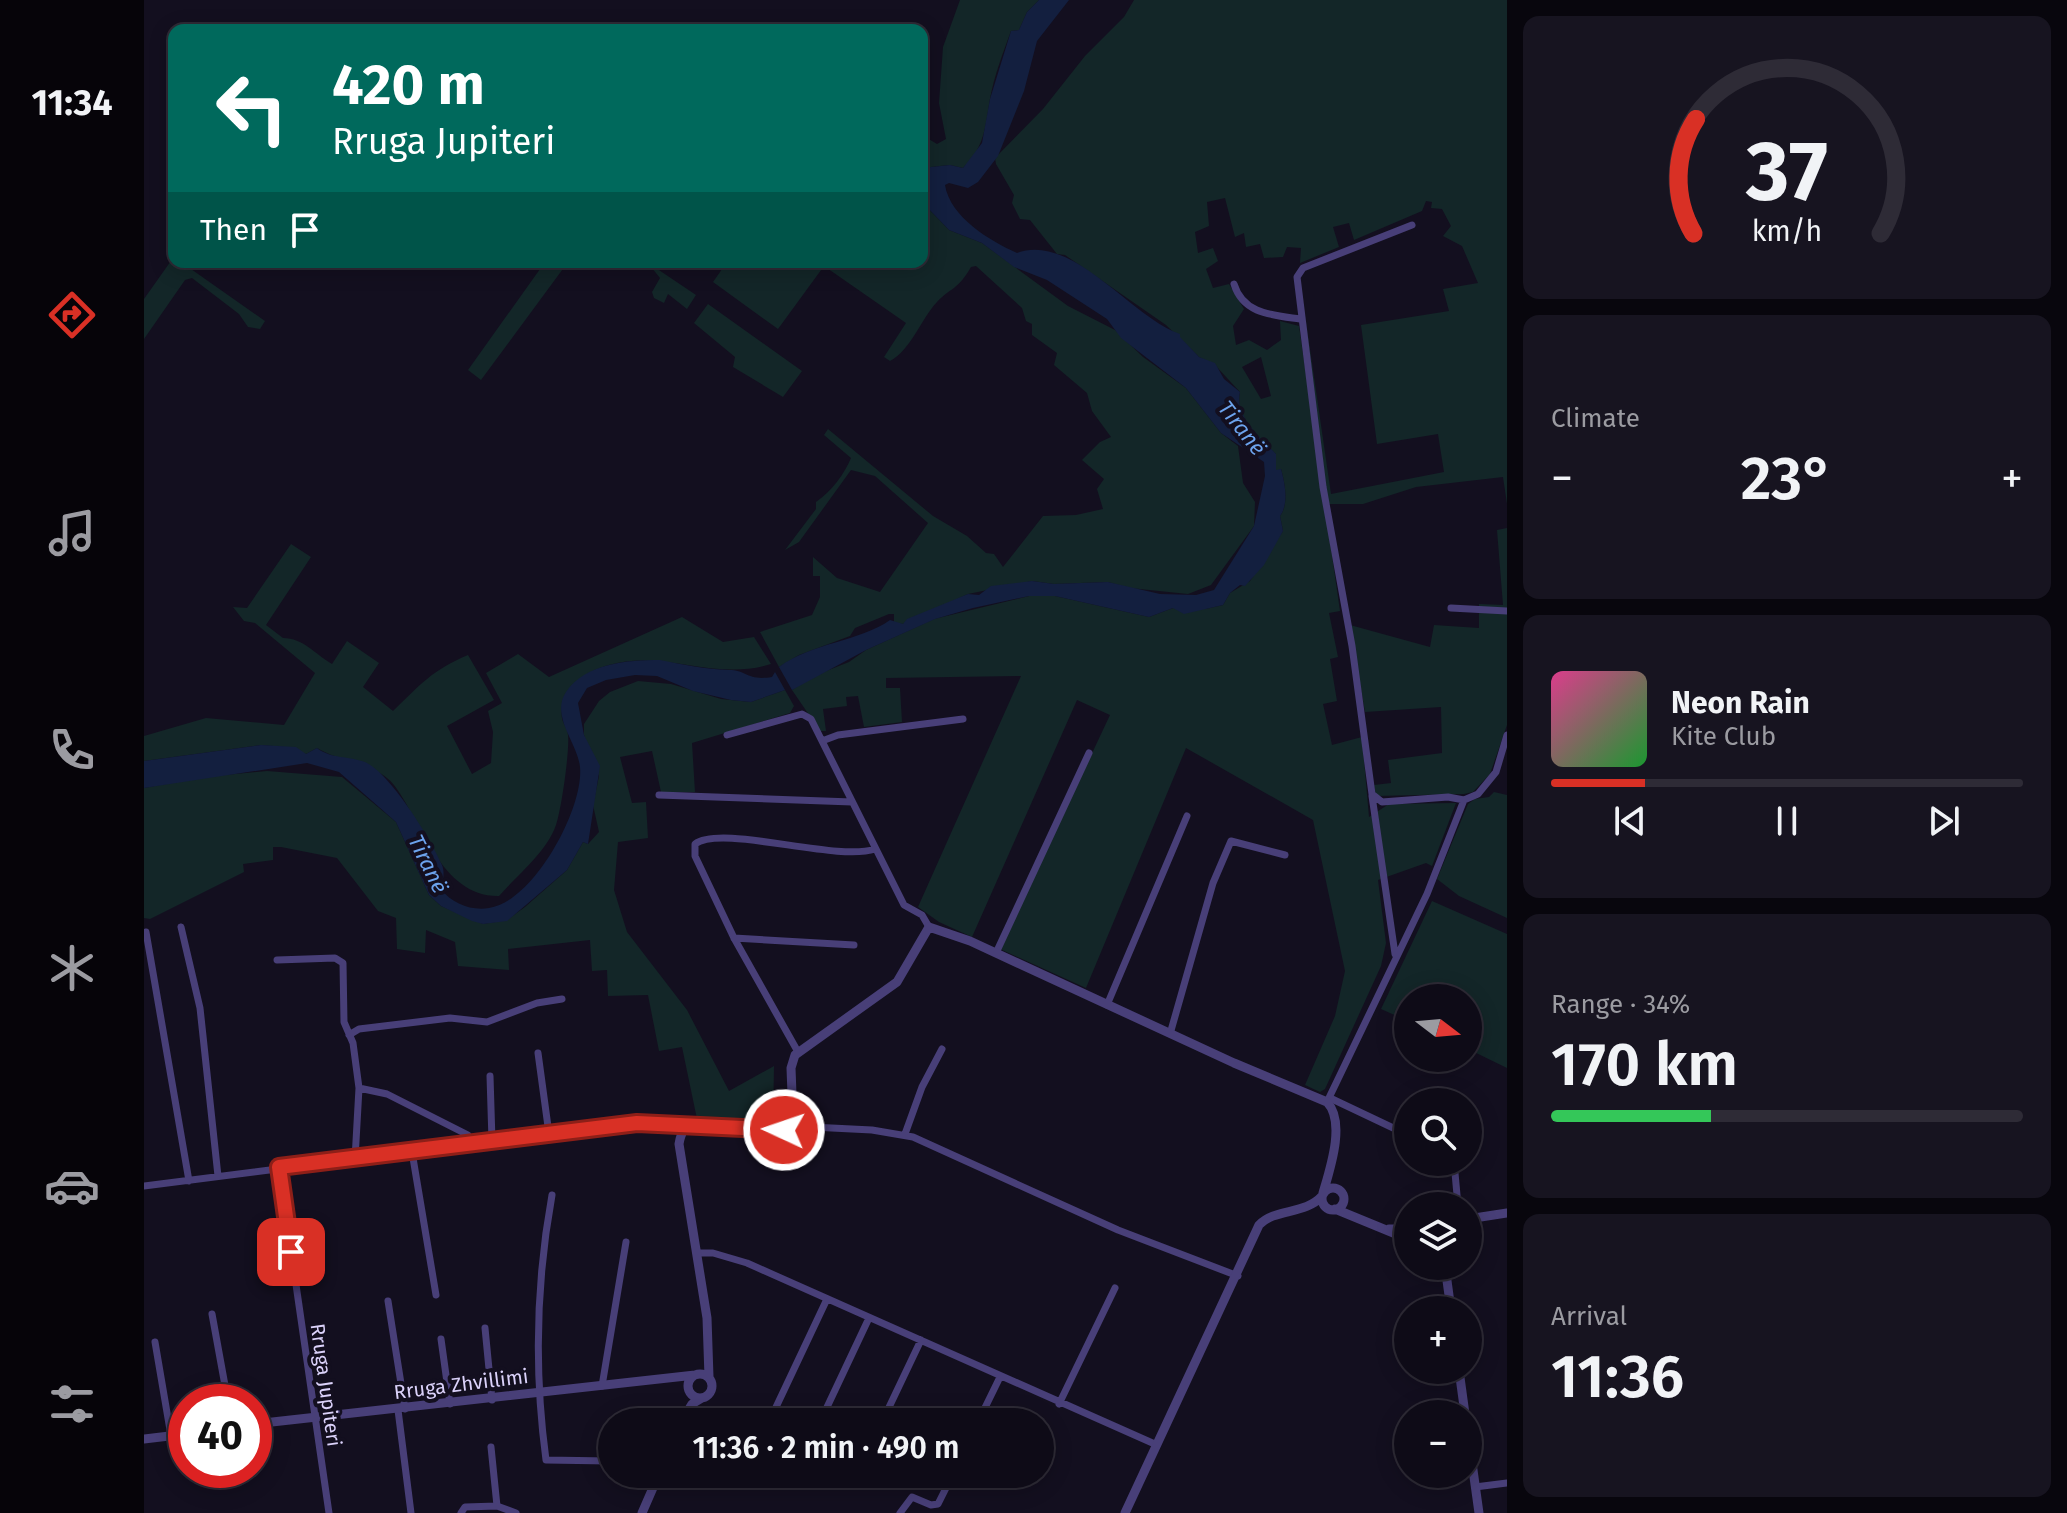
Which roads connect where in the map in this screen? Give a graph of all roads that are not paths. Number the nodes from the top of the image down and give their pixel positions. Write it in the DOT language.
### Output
graph roads {
  1 [pos="1412,225"];
  2 [pos="1234,284"];
  3 [pos="1300,319"];
  4 [pos="1451,608"];
  5 [pos="1507,611"];
  6 [pos="963,719"];
  7 [pos="727,735"];
  8 [pos="1507,735"];
  9 [pos="822,741"];
  10 [pos="1089,753"];
  11 [pos="1372,794"];
  12 [pos="659,795"];
  13 [pos="1464,800"];
  14 [pos="852,802"];
  15 [pos="1187,816"];
  16 [pos="875,849"];
  17 [pos="1285,855"];
  18 [pos="1391,919"];
  19 [pos="1412,925"];
  20 [pos="181,927"];
  21 [pos="929,927"];
  22 [pos="146,932"];
  23 [pos="734,938"];
  24 [pos="854,945"];
  25 [pos="996,953"];
  26 [pos="277,960"];
  27 [pos="1392,968"];
  28 [pos="562,999"];
  29 [pos="1107,1005"];
  30 [pos="1170,1034"];
  31 [pos="349,1035"];
  32 [pos="942,1049"];
  33 [pos="798,1052"];
  34 [pos="538,1053"];
  35 [pos="490,1076"];
  36 [pos="359,1088"];
  37 [pos="1328,1100"];
  38 [pos="662,1123"];
  39 [pos="696,1124"];
  40 [pos="791,1126"];
  41 [pos="1394,1129"];
  42 [pos="549,1134"];
  43 [pos="905,1134"];
  44 [pos="492,1141"];
  45 [pos="471,1143"];
  46 [pos="679,1144"];
  47 [pos="412,1152"];
  48 [pos="1331,1155"];
  49 [pos="355,1159"];
  50 [pos="279,1167"];
  51 [pos="218,1176"];
  52 [pos="189,1181"];
  53 [pos="144,1186"];
  54 [pos="1342,1194"];
  55 [pos="552,1195"];
  56 [pos="1323,1195"];
  57 [pos="1332,1209"];
  58 [pos="1296,1211"];
  59 [pos="1507,1213"];
  60 [pos="1482,1217"];
  61 [pos="1363,1219"];
  62 [pos="1385,1229"];
  63 [pos="1394,1229"];
  64 [pos="1394,1233"];
  65 [pos="626,1242"];
  66 [pos="697,1253"];
  67 [pos="1238,1276"];
  68 [pos="1115,1288"];
  69 [pos="436,1295"];
  70 [pos="827,1299"];
  71 [pos="388,1301"];
  72 [pos="212,1314"];
  73 [pos="869,1318"];
  74 [pos="485,1328"];
  75 [pos="441,1339"];
  76 [pos="921,1340"];
  77 [pos="155,1342"];
  78 [pos="701,1375"];
  79 [pos="1000,1377"];
  80 [pos="672,1378"];
  81 [pos="225,1384"];
  82 [pos="602,1386"];
  83 [pos="689,1388"];
  84 [pos="537,1394"];
  85 [pos="705,1396"];
  86 [pos="492,1400"];
  87 [pos="451,1404"];
  88 [pos="1059,1404"];
  89 [pos="684,1408"];
  90 [pos="690,1408"];
  91 [pos="776,1408"];
  92 [pos="827,1408"];
  93 [pos="889,1408"];
  94 [pos="985,1408"];
  95 [pos="401,1410"];
  96 [pos="168,1418"];
  97 [pos="314,1418"];
  98 [pos="272,1422"];
  99 [pos="168,1436"];
  100 [pos="144,1439"];
  101 [pos="1157,1445"];
  102 [pos="491,1447"];
  103 [pos="598,1461"];
  104 [pos="1507,1483"];
  105 [pos="1482,1486"];
  106 [pos="653,1488"];
  107 [pos="946,1488"];
  108 [pos="1475,1488"];
  109 [pos="497,1506"];
  110 [pos="329,1513"];
  111 [pos="411,1513"];
  112 [pos="461,1513"];
  113 [pos="516,1513"];
  114 [pos="642,1513"];
  115 [pos="900,1513"];
  116 [pos="1125,1513"];
  117 [pos="1479,1513"];
  1 -- 3 [label="street"];
  2 -- 3 [label="street"];
  3 -- 11 [label="street"];
  4 -- 5 [label="street"];
  6 -- 9 [label="street"];
  7 -- 9 [label="street"];
  8 -- 13 [label="street"];
  9 -- 14 [label="street"];
  10 -- 25 [label="street"];
  11 -- 13 [label="street"];
  11 -- 18 [label="street"];
  12 -- 14 [label="street"];
  13 -- 19 [label="street"];
  14 -- 16 [label="street"];
  15 -- 29 [label="street"];
  16 -- 21 [label="street"];
  16 -- 23 [label="street"];
  17 -- 30 [label="street"];
  18 -- 19 [label="street"];
  18 -- 27 [label="street"];
  19 -- 27 [label="street"];
  20 -- 51 [label="street"];
  21 -- 25 [label="street"];
  21 -- 33 [label="street"];
  22 -- 52 [label="street"];
  23 -- 24 [label="street"];
  23 -- 33 [label="street"];
  25 -- 29 [label="street"];
  26 -- 31 [label="street"];
  27 -- 37 [label="street"];
  28 -- 31 [label="street"];
  29 -- 30 [label="street"];
  30 -- 37 [label="street"];
  31 -- 36 [label="street"];
  32 -- 43 [label="street"];
  33 -- 40 [label="street"];
  34 -- 42 [label="street"];
  35 -- 44 [label="street"];
  36 -- 45 [label="street"];
  36 -- 49 [label="street"];
  37 -- 41 [label="street"];
  37 -- 48 [label="street"];
  38 -- 39 [label="street"];
  38 -- 42 [label="street"];
  38 -- 46 [label="street"];
  39 -- 40 [label="street"];
  39 -- 46 [label="street"];
  40 -- 43 [label="street"];
  42 -- 44 [label="street"];
  43 -- 67 [label="street"];
  44 -- 45 [label="street"];
  45 -- 47 [label="street"];
  46 -- 66 [label="street"];
  47 -- 49 [label="street"];
  47 -- 69 [label="street"];
  48 -- 54 [label="street"];
  48 -- 56 [label="street"];
  49 -- 50 [label="street"];
  50 -- 51 [label="street"];
  50 -- 97 [label="street, Rruga Jupiteri"];
  51 -- 52 [label="street"];
  52 -- 53 [label="street"];
  54 -- 56 [label="street"];
  54 -- 57 [label="street"];
  54 -- 61 [label="street"];
  55 -- 84 [label="street"];
  56 -- 57 [label="street"];
  56 -- 58 [label="street"];
  57 -- 58 [label="street"];
  57 -- 61 [label="street"];
  58 -- 67 [label="street"];
  59 -- 60 [label="street"];
  61 -- 62 [label="street"];
  62 -- 63 [label="street"];
  62 -- 64 [label="street"];
  65 -- 82 [label="street"];
  66 -- 70 [label="street"];
  66 -- 78 [label="street"];
  67 -- 101 [label="street"];
  68 -- 88 [label="street"];
  70 -- 73 [label="street"];
  70 -- 91 [label="street"];
  71 -- 95 [label="street"];
  72 -- 81 [label="street"];
  73 -- 76 [label="street"];
  73 -- 92 [label="street"];
  74 -- 86 [label="street"];
  75 -- 87 [label="street"];
  76 -- 79 [label="street"];
  76 -- 93 [label="street"];
  77 -- 96 [label="street"];
  78 -- 80 [label="street, Rruga Zhvillimi"];
  78 -- 83 [label="street"];
  78 -- 85 [label="street"];
  79 -- 88 [label="street"];
  79 -- 94 [label="street"];
  80 -- 82 [label="street, Rruga Zhvillimi"];
  80 -- 83 [label="street"];
  82 -- 84 [label="street, Rruga Zhvillimi"];
  83 -- 85 [label="street"];
  83 -- 89 [label="street"];
  84 -- 86 [label="street, Rruga Zhvillimi"];
  84 -- 103 [label="street"];
  85 -- 90 [label="street"];
  86 -- 87 [label="street, Rruga Zhvillimi"];
  87 -- 95 [label="street, Rruga Zhvillimi"];
  88 -- 101 [label="street"];
  95 -- 97 [label="street, Rruga Zhvillimi"];
  95 -- 111 [label="street"];
  97 -- 98 [label="street, Rruga Zhvillimi"];
  97 -- 110 [label="street, Rruga Jupiteri"];
  99 -- 100 [label="street"];
  101 -- 116 [label="street"];
  102 -- 109 [label="street"];
  104 -- 105 [label="street"];
  106 -- 114 [label="street"];
  107 -- 115 [label="street"];
  108 -- 117 [label="street"];
  109 -- 112 [label="street"];
  109 -- 113 [label="street"];
}
